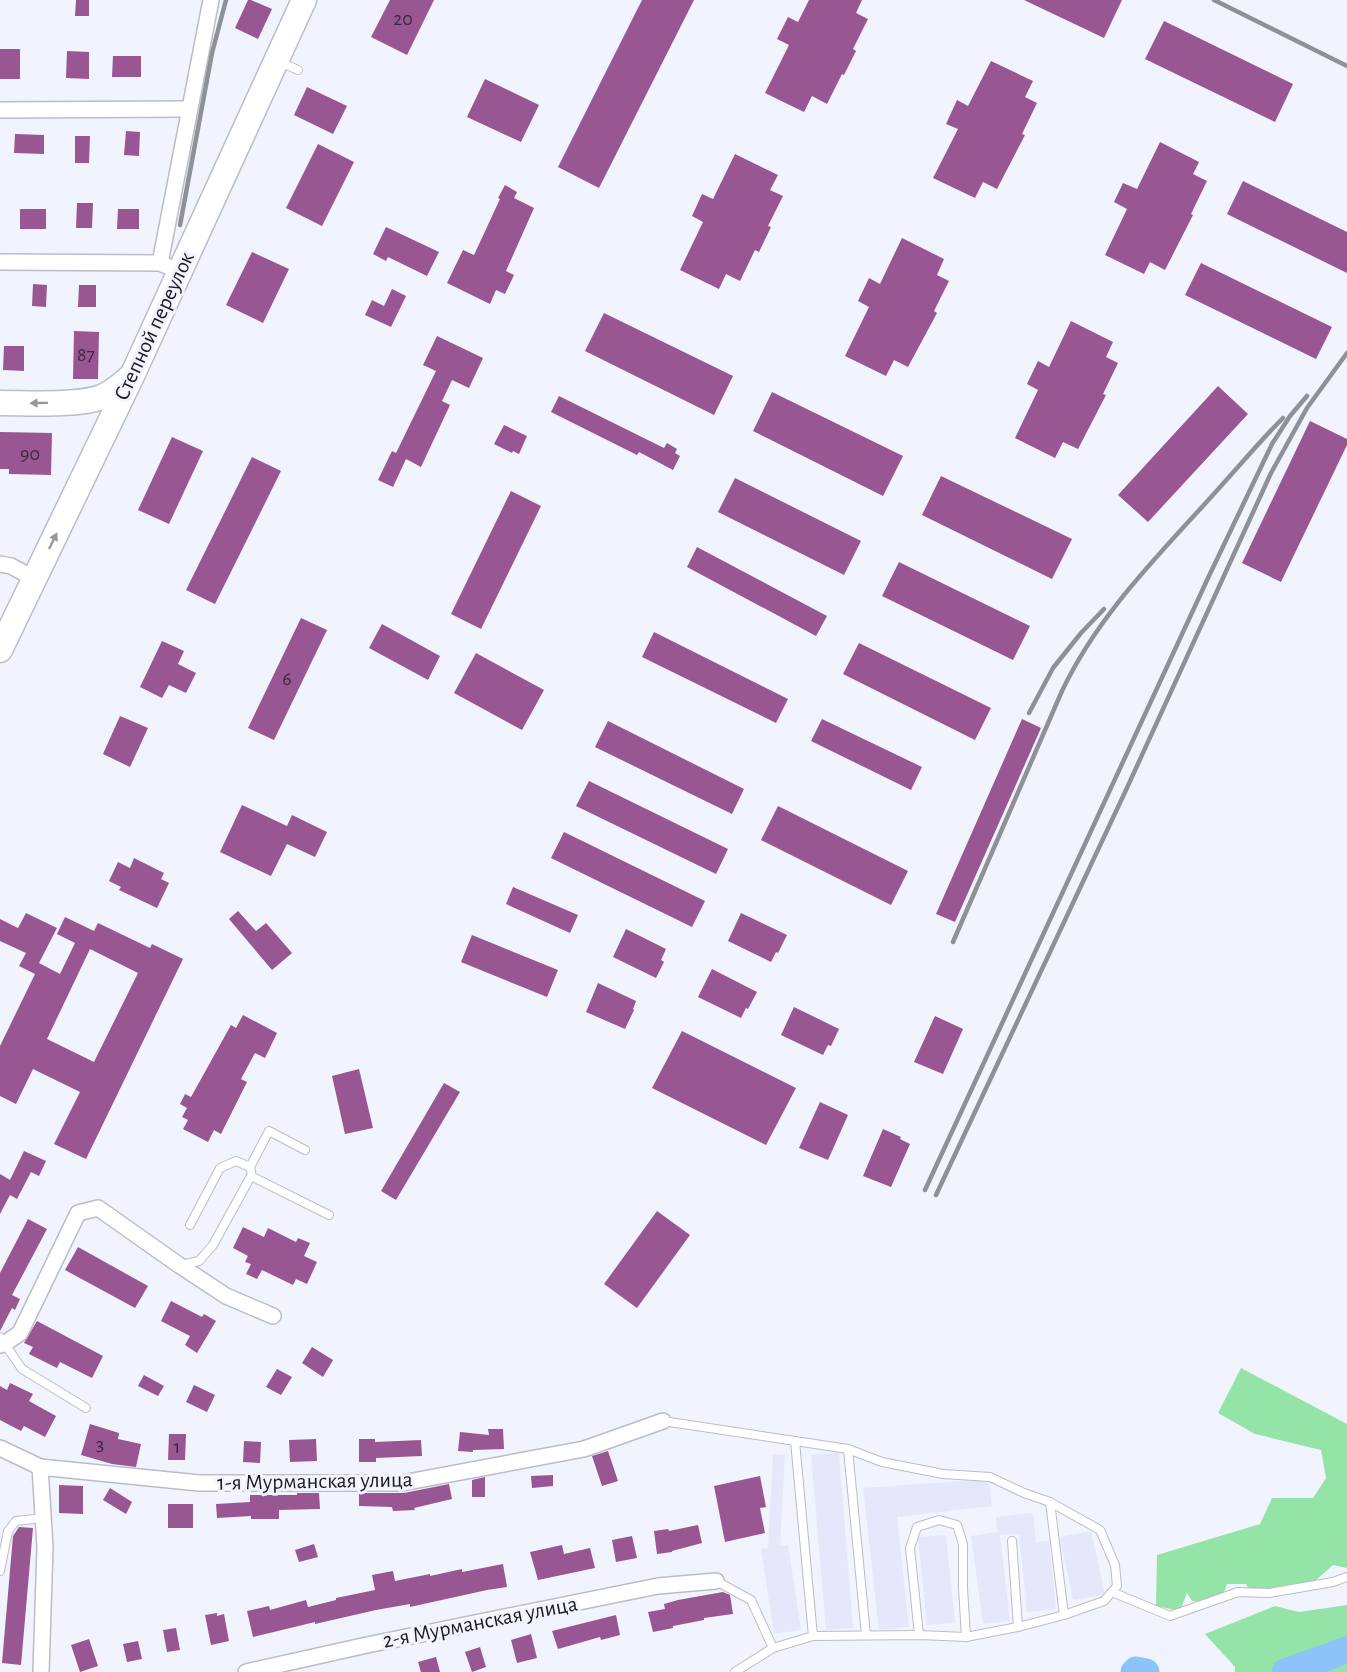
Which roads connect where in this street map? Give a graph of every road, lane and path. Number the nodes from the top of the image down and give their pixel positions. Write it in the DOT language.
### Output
graph roads {
  1 [pos="210,0"];
  2 [pos="304,0"];
  3 [pos="189,109"];
  4 [pos="0,110"];
  5 [pos="0,262"];
  6 [pos="170,268"];
  7 [pos="132,376"];
  8 [pos="77,402"];
  9 [pos="0,403"];
  10 [pos="98,446"];
  11 [pos="0,564"];
  12 [pos="35,579"];
  13 [pos="0,650"];
  14 [pos="305,1150"];
  15 [pos="251,1172"];
  16 [pos="329,1215"];
  17 [pos="190,1225"];
  18 [pos="179,1265"];
  19 [pos="273,1316"];
  20 [pos="1,1342"];
  21 [pos="86,1408"];
  22 [pos="663,1421"];
  23 [pos="795,1441"];
  24 [pos="0,1448"];
  25 [pos="848,1449"];
  26 [pos="39,1467"];
  27 [pos="1050,1502"];
  28 [pos="43,1518"];
  29 [pos="1012,1541"];
  30 [pos="0,1571"];
  31 [pos="1347,1577"];
  32 [pos="716,1581"];
  33 [pos="1112,1592"];
  34 [pos="1064,1615"];
  35 [pos="1018,1627"];
  36 [pos="866,1635"];
  37 [pos="919,1635"];
  38 [pos="813,1636"];
  39 [pos="966,1637"];
  40 [pos="773,1648"];
  41 [pos="41,1672"];
  42 [pos="246,1672"];
  43 [pos="735,1672"];
  1 -- 3 [label="street"];
  2 -- 6 [label="main road, Степной переулок"];
  3 -- 4 [label="street"];
  3 -- 6 [label="street"];
  5 -- 6 [label="street"];
  6 -- 7 [label="main road, Степной переулок"];
  7 -- 8 [label="main road"];
  7 -- 10 [label="main road, Степной переулок"];
  8 -- 9 [label="main road, one-way"];
  8 -- 10 [label="main road"];
  12 -- 10 [label="main road, Степной переулок, one-way"];
  11 -- 12 [label="street"];
  12 -- 13 [label="main road, Степной переулок"];
  14 -- 15 [label="lane"];
  15 -- 16 [label="lane"];
  15 -- 17 [label="lane"];
  15 -- 18 [label="lane"];
  18 -- 19 [label="street"];
  18 -- 20 [label="street"];
  20 -- 21 [label="lane"];
  22 -- 23 [label="lane"];
  22 -- 26 [label="street, 1-я Мурманская улица"];
  23 -- 25 [label="lane"];
  23 -- 38 [label="lane"];
  24 -- 26 [label="street, 1-я Мурманская улица"];
  25 -- 27 [label="lane"];
  25 -- 36 [label="lane"];
  26 -- 28 [label="street"];
  27 -- 33 [label="lane"];
  27 -- 34 [label="lane"];
  28 -- 30 [label="lane"];
  28 -- 41 [label="street"];
  29 -- 35 [label="lane"];
  31 -- 33 [label="lane"];
  32 -- 40 [label="lane"];
  32 -- 42 [label="street, 2-я Мурманская улица"];
  33 -- 34 [label="lane"];
  34 -- 35 [label="lane"];
  35 -- 39 [label="lane"];
  36 -- 37 [label="lane"];
  36 -- 38 [label="lane"];
  37 -- 39 [label="lane"];
  37 -- 39 [label="lane"];
  38 -- 40 [label="lane"];
  40 -- 43 [label="lane"];
}
